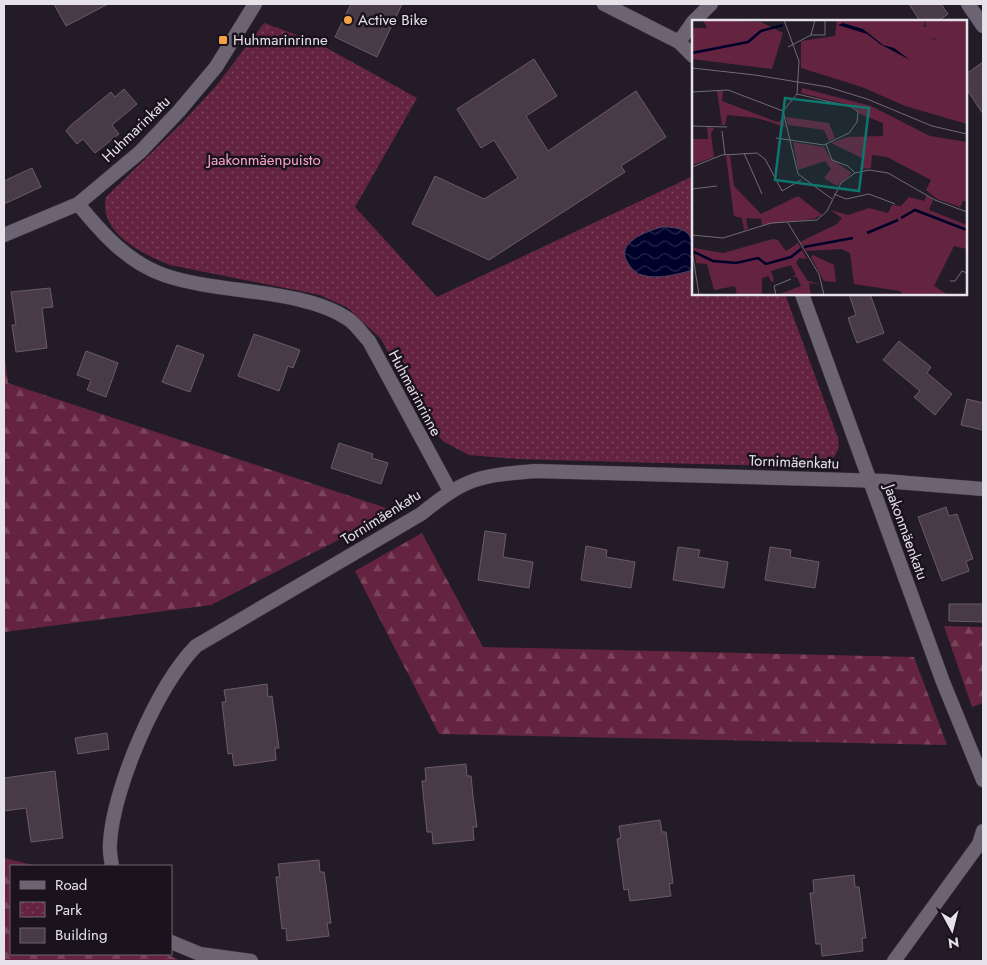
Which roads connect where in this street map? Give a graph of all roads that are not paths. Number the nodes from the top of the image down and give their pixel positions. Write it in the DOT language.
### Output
graph roads {
  1 [pos="254,4"];
  2 [pos="604,4"];
  3 [pos="711,4"];
  4 [pos="968,4"];
  5 [pos="696,20"];
  6 [pos="692,25"];
  7 [pos="983,26"];
  8 [pos="679,42"];
  9 [pos="692,55"];
  10 [pos="78,204"];
  11 [pos="4,235"];
  12 [pos="802,295"];
  13 [pos="870,480"];
  14 [pos="983,489"];
  15 [pos="450,491"];
  16 [pos="983,780"];
  17 [pos="983,831"];
  18 [pos="112,865"];
  19 [pos="172,942"];
  20 [pos="251,961"];
  21 [pos="894,961"];
  1 -- 10 [label="street, Huhmarinkatu"];
  2 -- 8 [label="street"];
  3 -- 5 [label="street"];
  4 -- 7 [label="street"];
  6 -- 8 [label="street"];
  8 -- 9 [label="street"];
  10 -- 11 [label="street, Huhmarinkatu"];
  10 -- 15 [label="street, Huhmarinrinne"];
  12 -- 13 [label="street, Jaakonmäenkatu"];
  13 -- 14 [label="street, Tornimäenkatu"];
  13 -- 15 [label="street, Tornimäenkatu"];
  13 -- 16 [label="street, Jaakonmäenkatu"];
  15 -- 18 [label="street, Tornimäenkatu"];
  17 -- 21 [label="street"];
  19 -- 20 [label="street"];
}
